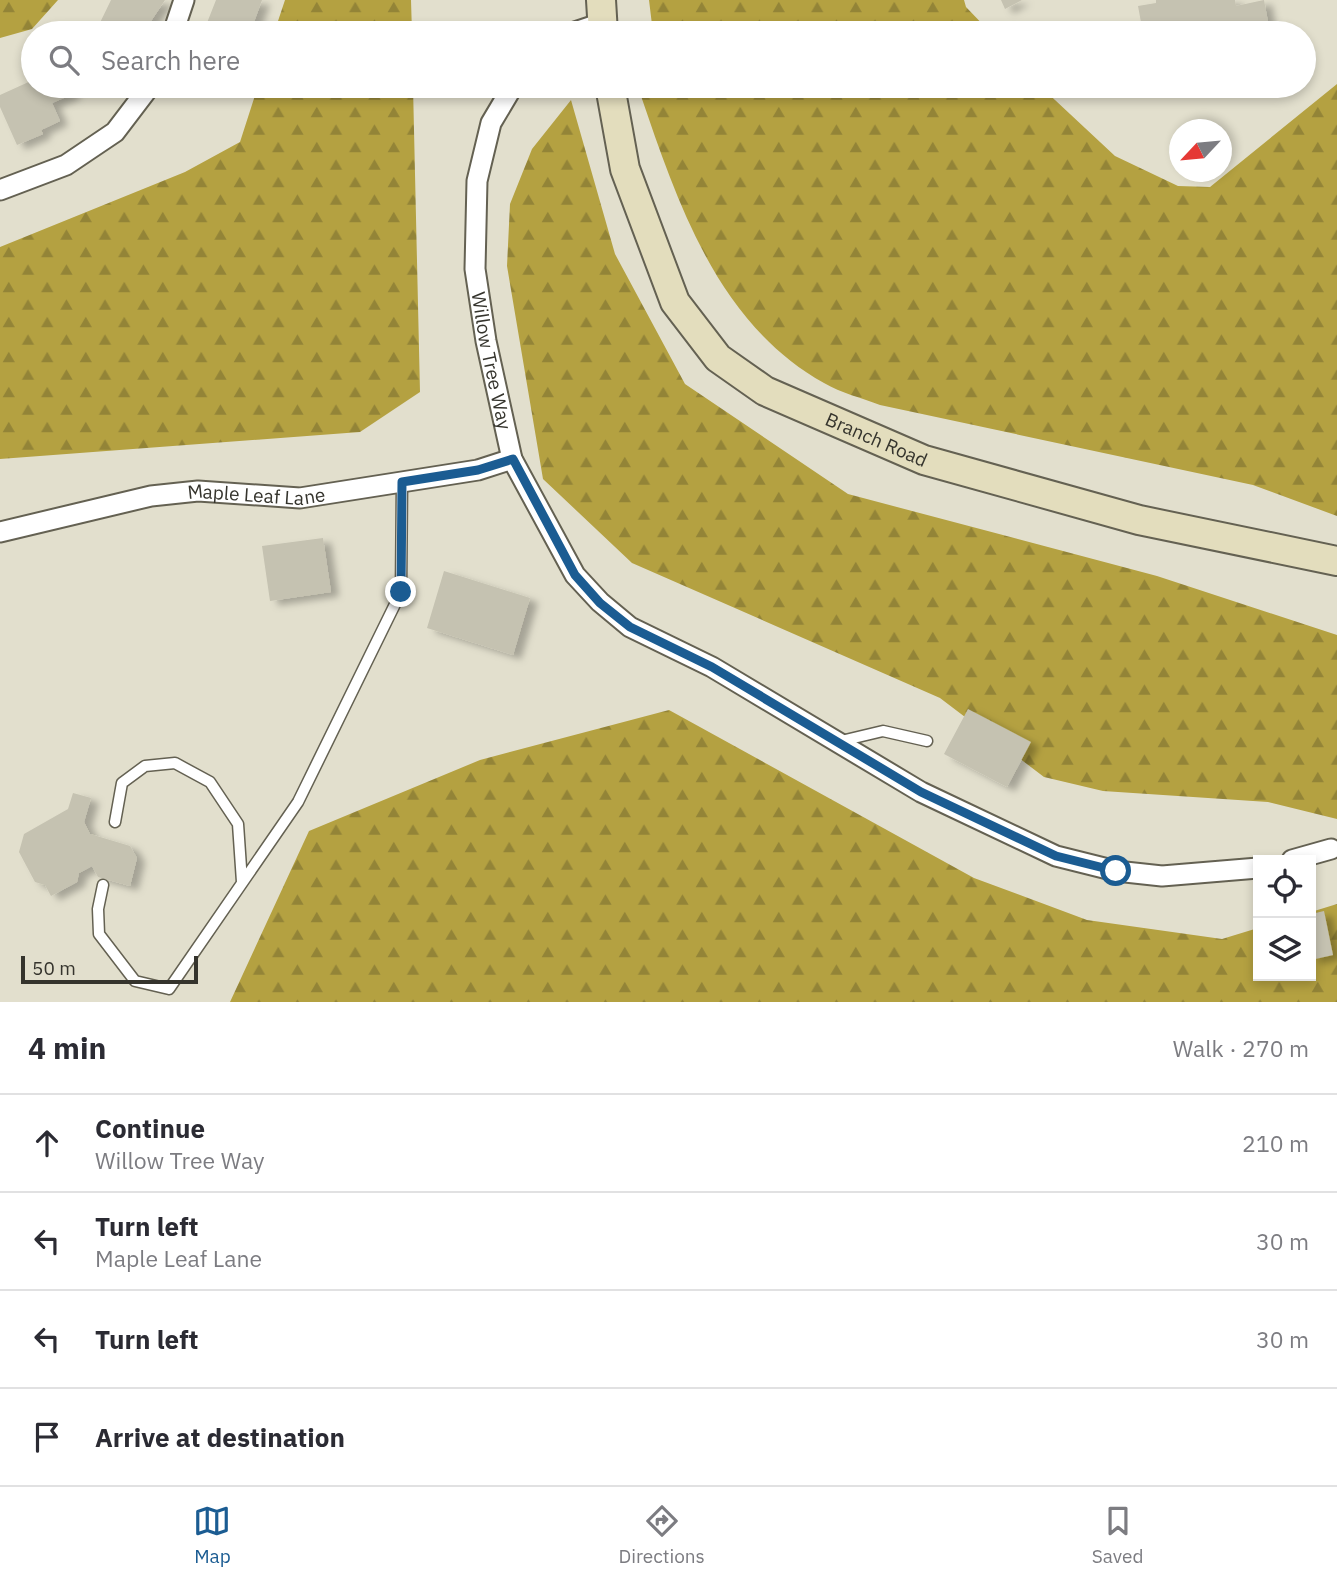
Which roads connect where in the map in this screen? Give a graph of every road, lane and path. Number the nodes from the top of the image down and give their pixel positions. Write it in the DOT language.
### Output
graph roads {
  1 [pos="184,0"];
  2 [pos="177,21"];
  3 [pos="141,98"];
  4 [pos="506,98"];
  5 [pos="612,98"];
  6 [pos="0,190"];
  7 [pos="513,459"];
  8 [pos="402,482"];
  9 [pos="0,532"];
  10 [pos="1337,561"];
  11 [pos="928,741"];
  12 [pos="837,742"];
  13 [pos="115,822"];
  14 [pos="1331,849"];
  15 [pos="1310,855"];
  16 [pos="1253,868"];
  17 [pos="242,883"];
  18 [pos="103,885"];
  1 -- 2 [label="street"];
  3 -- 6 [label="street"];
  4 -- 7 [label="street, Willow Tree Way"];
  5 -- 10 [label="street, Branch Road"];
  7 -- 8 [label="street, Maple Leaf Lane"];
  7 -- 12 [label="street, Willow Tree Way"];
  8 -- 9 [label="street, Maple Leaf Lane"];
  8 -- 17 [label="lane"];
  11 -- 12 [label="lane"];
  12 -- 16 [label="street, Willow Tree Way"];
  13 -- 17 [label="lane"];
  14 -- 15 [label="street"];
  17 -- 18 [label="lane"];
}
